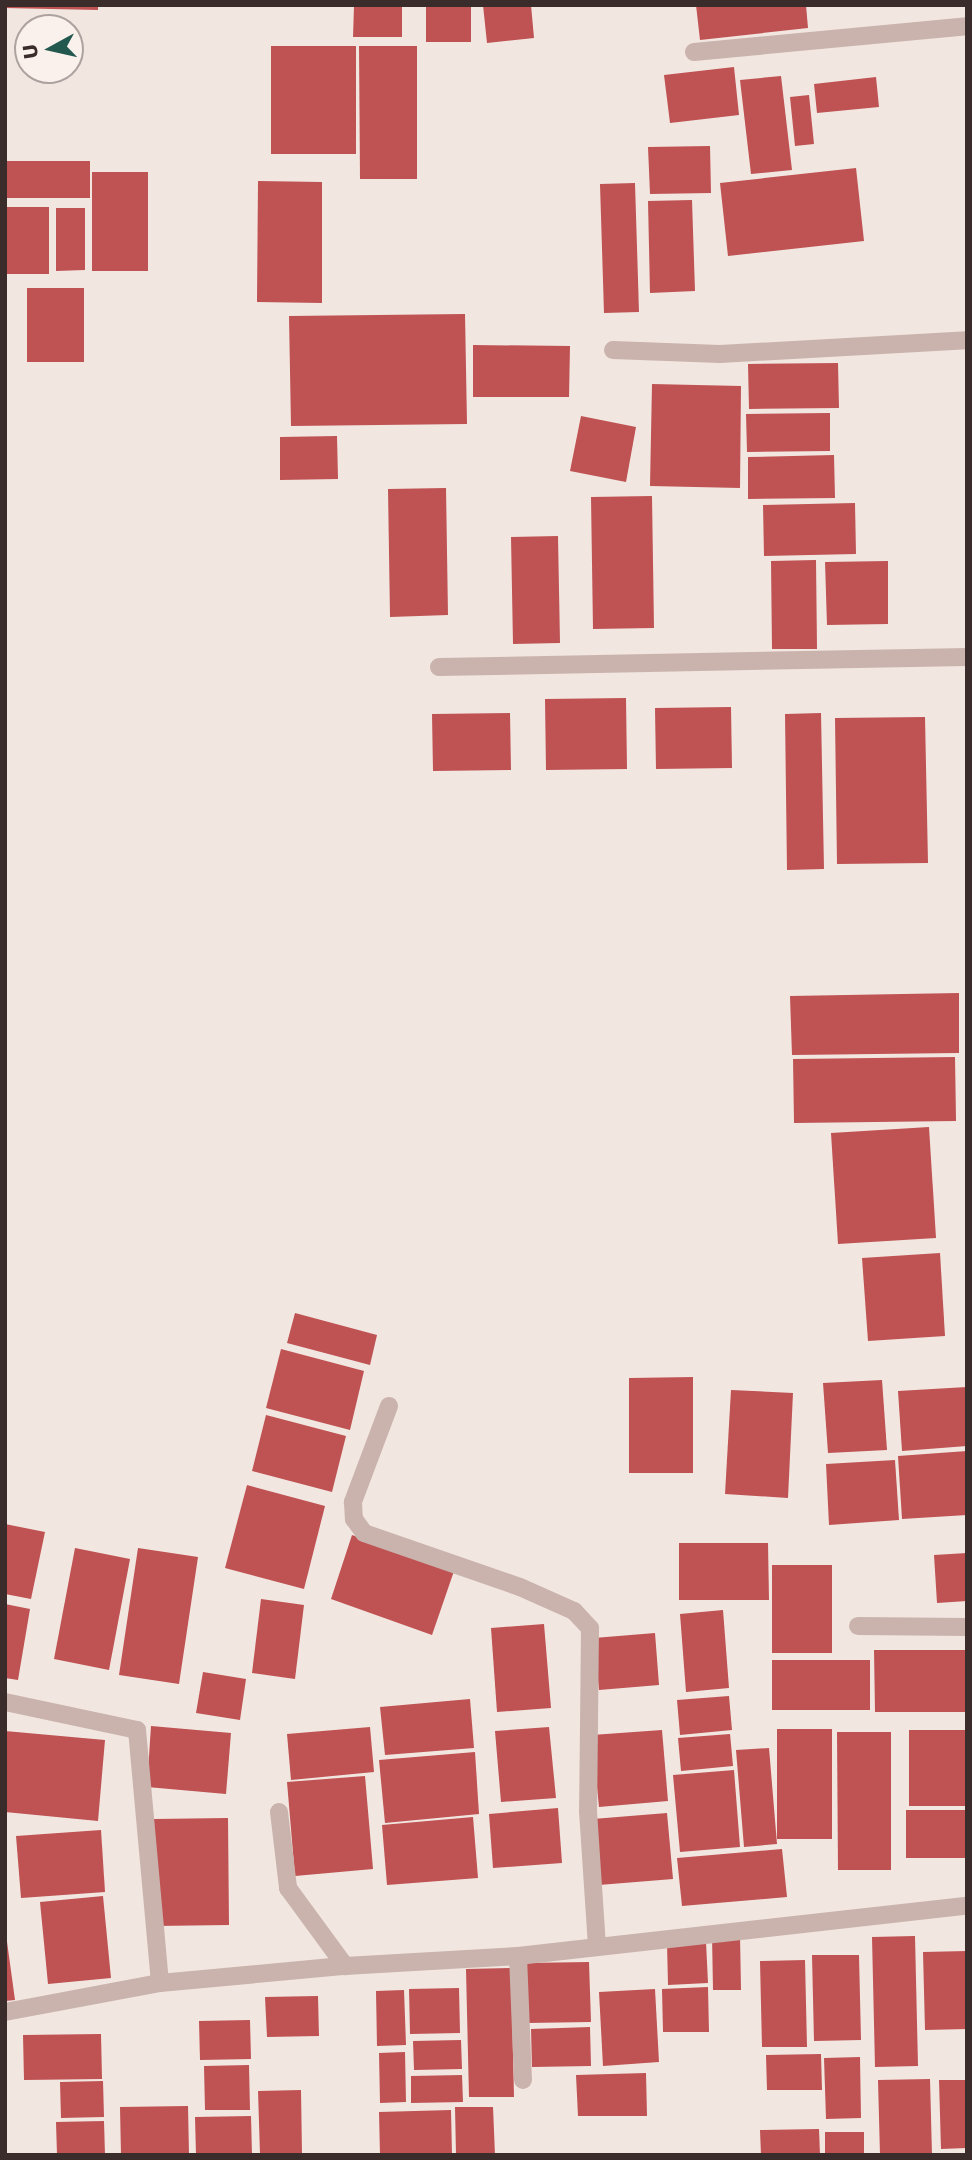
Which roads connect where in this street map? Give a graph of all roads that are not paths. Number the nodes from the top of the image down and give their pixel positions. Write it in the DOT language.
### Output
graph roads {
  1 [pos="967,26"];
  2 [pos="694,52"];
  3 [pos="967,340"];
  4 [pos="613,350"];
  5 [pos="967,657"];
  6 [pos="439,667"];
  7 [pos="389,1406"];
  8 [pos="858,1626"];
  9 [pos="967,1628"];
  10 [pos="5,1702"];
  11 [pos="279,1812"];
  12 [pos="967,1906"];
  13 [pos="597,1947"];
  14 [pos="518,1956"];
  15 [pos="345,1966"];
  16 [pos="160,1983"];
  17 [pos="5,2012"];
  18 [pos="523,2080"];
  1 -- 2 [label="street"];
  3 -- 4 [label="street"];
  5 -- 6 [label="street"];
  7 -- 13 [label="street"];
  8 -- 9 [label="street"];
  10 -- 16 [label="street"];
  11 -- 15 [label="street"];
  12 -- 13 [label="street"];
  13 -- 14 [label="street"];
  14 -- 15 [label="street"];
  14 -- 18 [label="street"];
  15 -- 16 [label="street"];
  16 -- 17 [label="street"];
}
